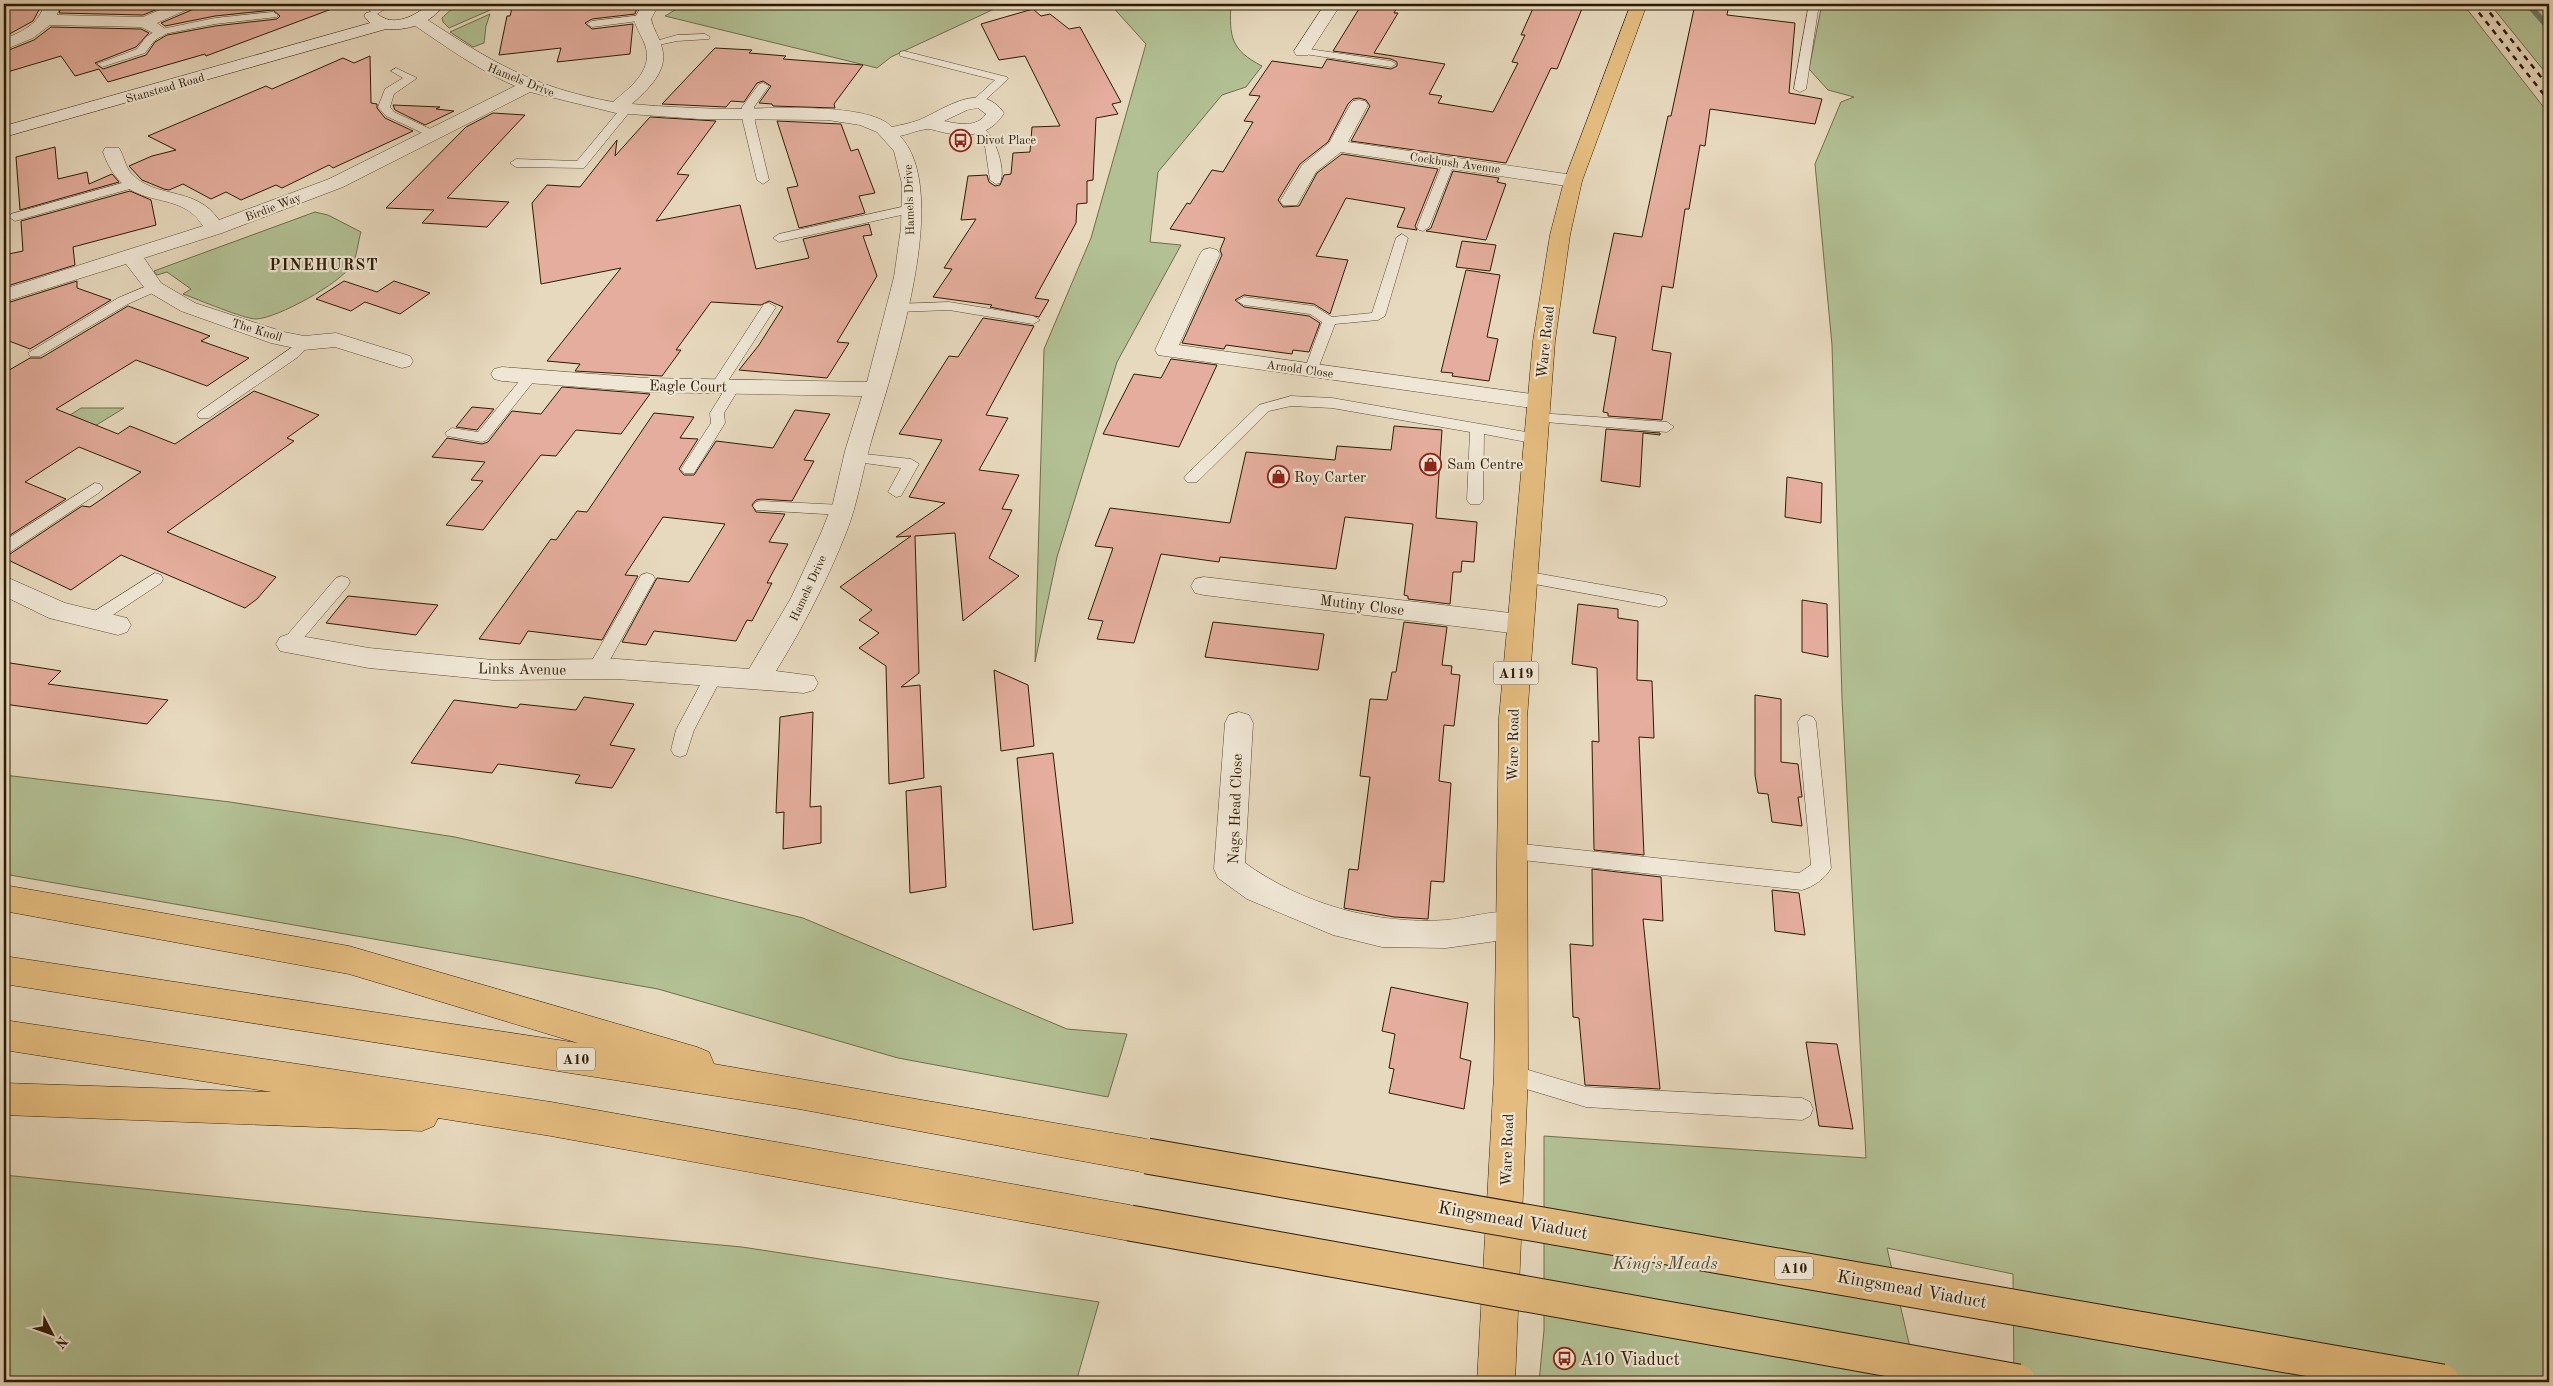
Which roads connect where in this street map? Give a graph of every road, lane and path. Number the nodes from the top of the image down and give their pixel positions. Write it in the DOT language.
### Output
graph roads {
  1 [pos="52,4"];
  2 [pos="187,4"];
  3 [pos="651,4"];
  4 [pos="1332,4"];
  5 [pos="1639,4"];
  6 [pos="1814,4"];
  7 [pos="437,5"];
  8 [pos="379,11"];
  9 [pos="273,15"];
  10 [pos="642,18"];
  11 [pos="48,20"];
  12 [pos="417,20"];
  13 [pos="145,22"];
  14 [pos="592,24"];
  15 [pos="161,32"];
  16 [pos="705,37"];
  17 [pos="654,43"];
  18 [pos="4,45"];
  19 [pos="1302,51"];
  20 [pos="904,54"];
  21 [pos="102,64"];
  22 [pos="1391,64"];
  23 [pos="396,71"];
  24 [pos="529,86"];
  25 [pos="763,86"];
  26 [pos="1800,89"];
  27 [pos="975,104"];
  28 [pos="1359,104"];
  29 [pos="621,108"];
  30 [pos="749,115"];
  31 [pos="926,123"];
  32 [pos="977,127"];
  33 [pos="4,132"];
  34 [pos="891,133"];
  35 [pos="435,135"];
  36 [pos="1337,146"];
  37 [pos="112,152"];
  38 [pos="1448,162"];
  39 [pos="516,163"];
  40 [pos="763,180"];
  41 [pos="996,180"];
  42 [pos="1573,181"];
  43 [pos="132,184"];
  44 [pos="1290,200"];
  45 [pos="912,209"];
  46 [pos="15,217"];
  47 [pos="1423,227"];
  48 [pos="215,229"];
  49 [pos="779,238"];
  50 [pos="1402,238"];
  51 [pos="1210,254"];
  52 [pos="133,256"];
  53 [pos="154,287"];
  54 [pos="4,296"];
  55 [pos="1244,301"];
  56 [pos="769,307"];
  57 [pos="897,308"];
  58 [pos="1033,320"];
  59 [pos="1329,321"];
  60 [pos="304,343"];
  61 [pos="36,353"];
  62 [pos="402,361"];
  63 [pos="1311,371"];
  64 [pos="502,374"];
  65 [pos="530,377"];
  66 [pos="725,387"];
  67 [pos="875,389"];
  68 [pos="204,415"];
  69 [pos="1538,419"];
  70 [pos="1667,427"];
  71 [pos="1477,430"];
  72 [pos="452,433"];
  73 [pos="855,458"];
  74 [pos="689,469"];
  75 [pos="1192,478"];
  76 [pos="95,488"];
  77 [pos="896,492"];
  78 [pos="1474,500"];
  79 [pos="761,506"];
  80 [pos="842,510"];
  81 [pos="4,548"];
  82 [pos="1524,577"];
  83 [pos="155,579"];
  84 [pos="647,579"];
  85 [pos="342,582"];
  86 [pos="4,585"];
  87 [pos="1204,586"];
  88 [pos="1660,601"];
  89 [pos="106,623"];
  90 [pos="1519,624"];
  91 [pos="289,644"];
  92 [pos="596,670"];
  93 [pos="713,677"];
  94 [pos="756,680"];
  95 [pos="804,683"];
  96 [pos="1807,722"];
  97 [pos="1238,723"];
  98 [pos="680,750"];
  99 [pos="1512,851"];
  100 [pos="4,898"];
  101 [pos="1511,925"];
  102 [pos="4,970"];
  103 [pos="4,1035"];
  104 [pos="1510,1075"];
  105 [pos="799,1093"];
  106 [pos="4,1099"];
  107 [pos="1802,1109"];
  108 [pos="551,1119"];
  109 [pos="1496,1382"];
  110 [pos="2018,1382"];
  111 [pos="2442,1382"];
  1 -- 11 [label="street"];
  2 -- 13 [label="street"];
  3 -- 10 [label="street"];
  4 -- 19 [label="street"];
  5 -- 42 [label="main road, Ware Road / A119"];
  6 -- 26 [label="lane"];
  7 -- 12 [label="street"];
  8 -- 12 [label="street, Stanstead Road"];
  8 -- 33 [label="street, Stanstead Road"];
  9 -- 15 [label="lane"];
  10 -- 14 [label="lane"];
  10 -- 17 [label="street"];
  11 -- 13 [label="street"];
  11 -- 18 [label="street"];
  12 -- 24 [label="street, Hamels Drive"];
  13 -- 15 [label="street"];
  15 -- 21 [label="lane"];
  16 -- 17 [label="lane"];
  17 -- 29 [label="street"];
  19 -- 22 [label="lane"];
  20 -- 27 [label="lane"];
  23 -- 35 [label="lane"];
  24 -- 29 [label="street, Hamels Drive"];
  24 -- 35 [label="street, Birdie Way"];
  25 -- 30 [label="lane"];
  27 -- 31 [label="street"];
  27 -- 32 [label="street"];
  28 -- 36 [label="street"];
  29 -- 30 [label="street, Hamels Drive"];
  29 -- 39 [label="lane"];
  30 -- 34 [label="street, Hamels Drive"];
  30 -- 40 [label="lane"];
  31 -- 32 [label="street"];
  31 -- 34 [label="street"];
  32 -- 41 [label="lane"];
  34 -- 45 [label="street, Hamels Drive"];
  35 -- 48 [label="street, Birdie Way"];
  36 -- 38 [label="street, Cockbush Avenue"];
  36 -- 44 [label="street"];
  37 -- 43 [label="street"];
  38 -- 42 [label="street, Cockbush Avenue"];
  38 -- 47 [label="lane"];
  42 -- 69 [label="main road, Ware Road / A119"];
  43 -- 46 [label="lane"];
  43 -- 48 [label="street"];
  45 -- 49 [label="lane"];
  45 -- 57 [label="street, Hamels Drive"];
  48 -- 52 [label="street, Birdie Way"];
  50 -- 59 [label="lane"];
  51 -- 63 [label="street, Arnold Close"];
  52 -- 53 [label="street, The Knoll"];
  52 -- 54 [label="street, Birdie Way"];
  53 -- 60 [label="street, The Knoll"];
  53 -- 61 [label="lane"];
  55 -- 59 [label="lane"];
  56 -- 66 [label="lane"];
  57 -- 58 [label="lane"];
  57 -- 67 [label="street, Hamels Drive"];
  59 -- 63 [label="lane"];
  60 -- 62 [label="street, The Knoll"];
  60 -- 68 [label="lane"];
  63 -- 69 [label="street, Arnold Close"];
  64 -- 65 [label="street, Eagle Court"];
  65 -- 66 [label="street, Eagle Court"];
  65 -- 72 [label="lane"];
  66 -- 67 [label="street, Eagle Court"];
  66 -- 74 [label="lane"];
  67 -- 73 [label="street, Hamels Drive"];
  69 -- 70 [label="lane"];
  69 -- 71 [label="lane"];
  69 -- 82 [label="main road, Ware Road / A119"];
  71 -- 75 [label="lane"];
  71 -- 78 [label="lane"];
  73 -- 77 [label="lane"];
  73 -- 80 [label="street, Hamels Drive"];
  76 -- 81 [label="lane"];
  79 -- 80 [label="lane"];
  80 -- 94 [label="street, Hamels Drive"];
  82 -- 88 [label="lane"];
  82 -- 90 [label="main road, Ware Road / A119"];
  83 -- 89 [label="lane"];
  84 -- 92 [label="lane"];
  85 -- 91 [label="lane"];
  86 -- 89 [label="street"];
  87 -- 90 [label="street, Mutiny Close"];
  90 -- 99 [label="main road, Ware Road / A119"];
  91 -- 92 [label="street, Links Avenue"];
  92 -- 93 [label="street, Links Avenue"];
  93 -- 94 [label="street, Links Avenue"];
  93 -- 98 [label="lane"];
  94 -- 95 [label="street, Links Avenue"];
  96 -- 99 [label="lane"];
  97 -- 101 [label="street, Nags Head Close"];
  99 -- 101 [label="main road, Ware Road / A119"];
  100 -- 105 [label="main road"];
  101 -- 104 [label="main road, Ware Road / A119"];
  102 -- 105 [label="main road, A10"];
  103 -- 108 [label="main road"];
  104 -- 107 [label="lane"];
  104 -- 109 [label="main road, Ware Road / A119"];
  105 -- 111 [label="main road, Kingsmead Viaduct / A10, bridge"];
  106 -- 108 [label="main road"];
  108 -- 110 [label="main road, bridge"];
}
